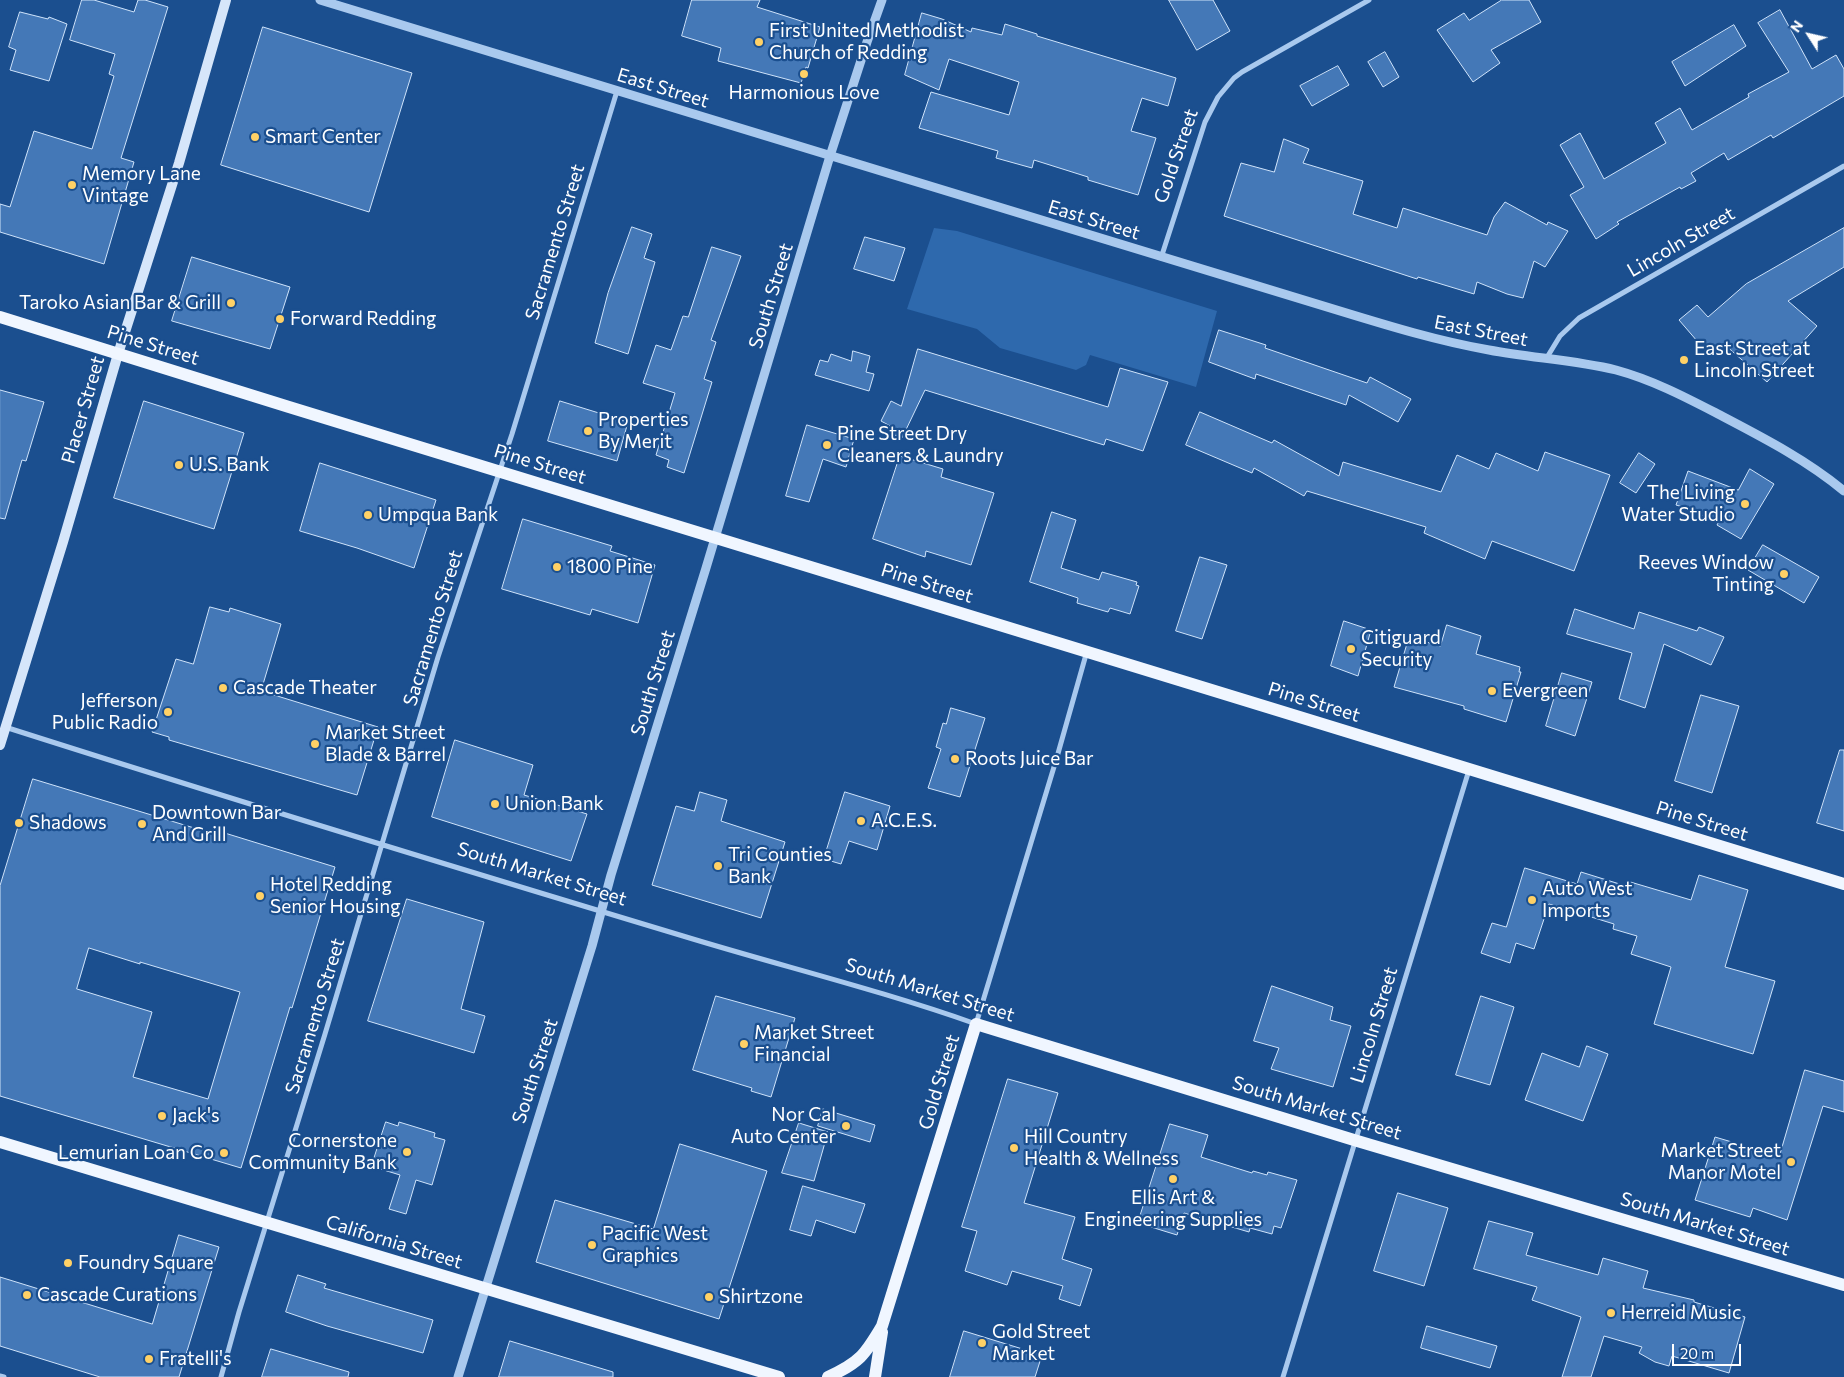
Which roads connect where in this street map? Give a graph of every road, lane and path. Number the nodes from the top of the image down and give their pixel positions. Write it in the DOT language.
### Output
graph roads {
  1 [pos="226,0"];
  2 [pos="320,0"];
  3 [pos="882,0"];
  4 [pos="1369,0"];
  5 [pos="617,91"];
  6 [pos="830,156"];
  7 [pos="1844,166"];
  8 [pos="1161,258"];
  9 [pos="0,317"];
  10 [pos="118,354"];
  11 [pos="1546,359"];
  12 [pos="499,471"];
  13 [pos="1844,491"];
  14 [pos="715,537"];
  15 [pos="1087,651"];
  16 [pos="5,727"];
  17 [pos="0,745"];
  18 [pos="1469,769"];
  19 [pos="381,844"];
  20 [pos="1844,884"];
  21 [pos="601,912"];
  22 [pos="976,1024"];
  23 [pos="1354,1140"];
  24 [pos="0,1142"];
  25 [pos="267,1222"];
  26 [pos="1844,1285"];
  27 [pos="484,1288"];
  28 [pos="882,1326"];
  29 [pos="0,1376"];
  30 [pos="4,1377"];
  31 [pos="221,1377"];
  32 [pos="458,1377"];
  33 [pos="780,1377"];
  34 [pos="828,1377"];
  35 [pos="875,1377"];
  36 [pos="1282,1377"];
  1 -- 10 [label="main road, Placer Street"];
  2 -- 5 [label="street, East Street"];
  3 -- 6 [label="street, South Street"];
  4 -- 8 [label="street, Gold Street"];
  5 -- 6 [label="street, East Street"];
  5 -- 12 [label="street, Sacramento Street"];
  6 -- 8 [label="street, East Street"];
  6 -- 14 [label="street, South Street"];
  7 -- 11 [label="street, Lincoln Street"];
  8 -- 11 [label="street, East Street"];
  9 -- 10 [label="main road, Pine Street"];
  10 -- 12 [label="main road, Pine Street"];
  10 -- 16 [label="main road, Placer Street"];
  11 -- 13 [label="street, East Street"];
  12 -- 14 [label="main road, Pine Street"];
  12 -- 19 [label="street, Sacramento Street"];
  14 -- 15 [label="main road, Pine Street"];
  14 -- 21 [label="street, South Street"];
  15 -- 18 [label="main road, Pine Street"];
  15 -- 22 [label="street, Gold Street"];
  16 -- 17 [label="main road, Placer Street"];
  16 -- 19 [label="street, South Market Street"];
  18 -- 20 [label="main road, Pine Street"];
  18 -- 23 [label="street, Lincoln Street"];
  19 -- 21 [label="street, South Market Street"];
  19 -- 25 [label="street, Sacramento Street"];
  21 -- 22 [label="street, South Market Street"];
  21 -- 27 [label="street, South Street"];
  22 -- 23 [label="main road, South Market Street"];
  22 -- 28 [label="main road, Gold Street"];
  23 -- 26 [label="main road, South Market Street"];
  23 -- 36 [label="street, Lincoln Street"];
  24 -- 25 [label="main road, California Street"];
  25 -- 27 [label="main road, California Street"];
  25 -- 31 [label="street, Sacramento Street"];
  27 -- 32 [label="street, South Street"];
  27 -- 33 [label="main road, California Street"];
  28 -- 34 [label="main road, Gold Street"];
  28 -- 35 [label="main road"];
  29 -- 30 [label="street"];
}
